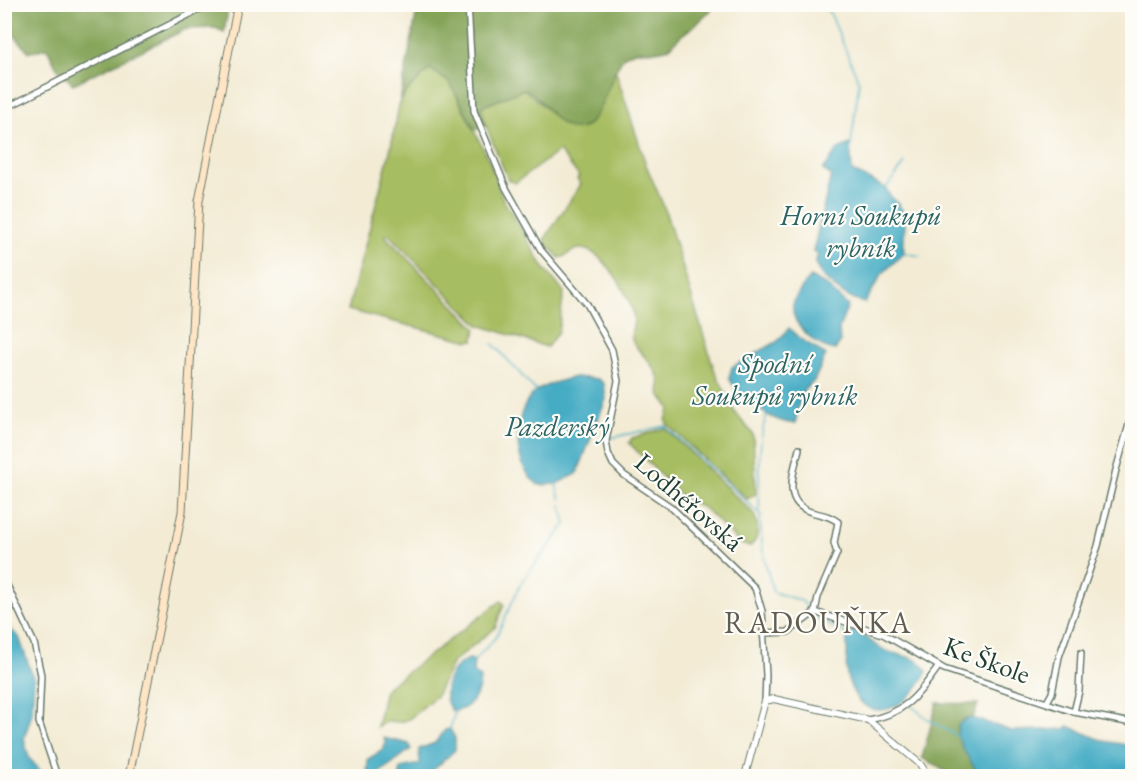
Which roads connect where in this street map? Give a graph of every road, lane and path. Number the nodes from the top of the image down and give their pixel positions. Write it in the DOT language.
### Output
graph roads {
  1 [pos="210,4"];
  2 [pos="238,4"];
  3 [pos="468,4"];
  4 [pos="4,109"];
  5 [pos="1132,414"];
  6 [pos="799,449"];
  7 [pos="4,579"];
  8 [pos="815,612"];
  9 [pos="763,633"];
  10 [pos="1081,653"];
  11 [pos="939,666"];
  12 [pos="765,701"];
  13 [pos="1047,702"];
  14 [pos="1074,712"];
  15 [pos="867,720"];
  16 [pos="1132,723"];
  17 [pos="57,777"];
  18 [pos="129,777"];
  19 [pos="745,777"];
  20 [pos="928,777"];
  1 -- 4 [label="street"];
  2 -- 18 [label="main road"];
  3 -- 9 [label="street, Lodhéřovská"];
  5 -- 13 [label="street, Ke Škole"];
  6 -- 8 [label="street"];
  7 -- 17 [label="street"];
  8 -- 9 [label="street"];
  8 -- 11 [label="street, Ke Škole"];
  9 -- 12 [label="street, Lodhéřovská"];
  10 -- 14 [label="street"];
  11 -- 13 [label="street, Ke Škole"];
  11 -- 15 [label="street"];
  12 -- 15 [label="street"];
  12 -- 19 [label="street, Lodhéřovská"];
  13 -- 14 [label="street, Ke Škole"];
  14 -- 16 [label="street, Ke Škole"];
  15 -- 20 [label="street"];
}
